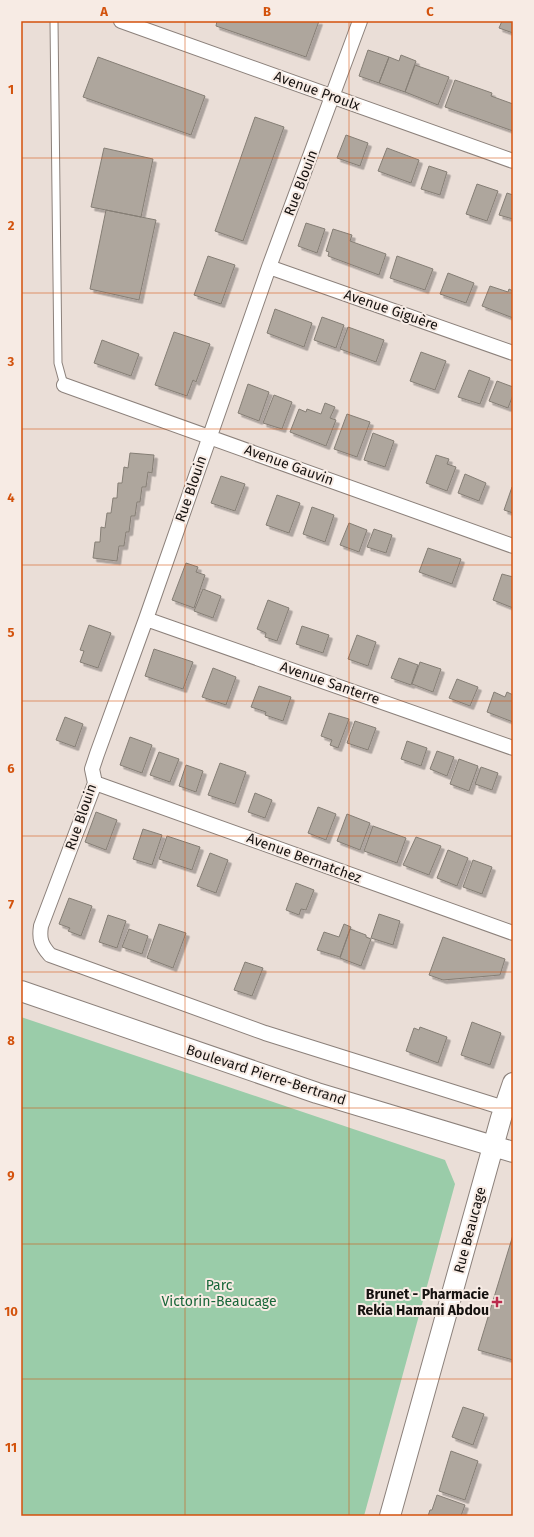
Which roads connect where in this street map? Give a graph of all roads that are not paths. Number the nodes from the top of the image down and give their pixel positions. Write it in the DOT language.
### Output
graph roads {
  1 [pos="54,21"];
  2 [pos="120,21"];
  3 [pos="360,21"];
  4 [pos="333,96"];
  5 [pos="513,161"];
  6 [pos="269,267"];
  7 [pos="513,354"];
  8 [pos="64,385"];
  9 [pos="210,437"];
  10 [pos="513,546"];
  11 [pos="146,619"];
  12 [pos="513,748"];
  13 [pos="95,783"];
  14 [pos="513,933"];
  15 [pos="21,992"];
  16 [pos="513,1083"];
  17 [pos="504,1108"];
  18 [pos="493,1145"];
  19 [pos="513,1152"];
  20 [pos="390,1516"];
  1 -- 8 [label="lane"];
  2 -- 4 [label="street, Avenue Proulx"];
  3 -- 4 [label="street, Rue Blouin"];
  4 -- 5 [label="street, Avenue Proulx"];
  4 -- 6 [label="street, Rue Blouin"];
  6 -- 7 [label="street, Avenue Giguère"];
  6 -- 9 [label="street, Rue Blouin"];
  8 -- 9 [label="street, Avenue Gauvin"];
  9 -- 10 [label="street, Avenue Gauvin"];
  9 -- 11 [label="street, Rue Blouin"];
  11 -- 12 [label="street, Avenue Santerre"];
  11 -- 13 [label="street, Rue Blouin"];
  13 -- 14 [label="street, Avenue Bernatchez"];
  13 -- 17 [label="street, Rue Blouin"];
  15 -- 18 [label="main road, Boulevard Pierre-Bertrand"];
  16 -- 17 [label="main road, Rue Beaucage"];
  17 -- 18 [label="main road, Rue Beaucage"];
  18 -- 19 [label="main road, Boulevard Pierre-Bertrand"];
  18 -- 20 [label="main road, Rue Beaucage"];
}
